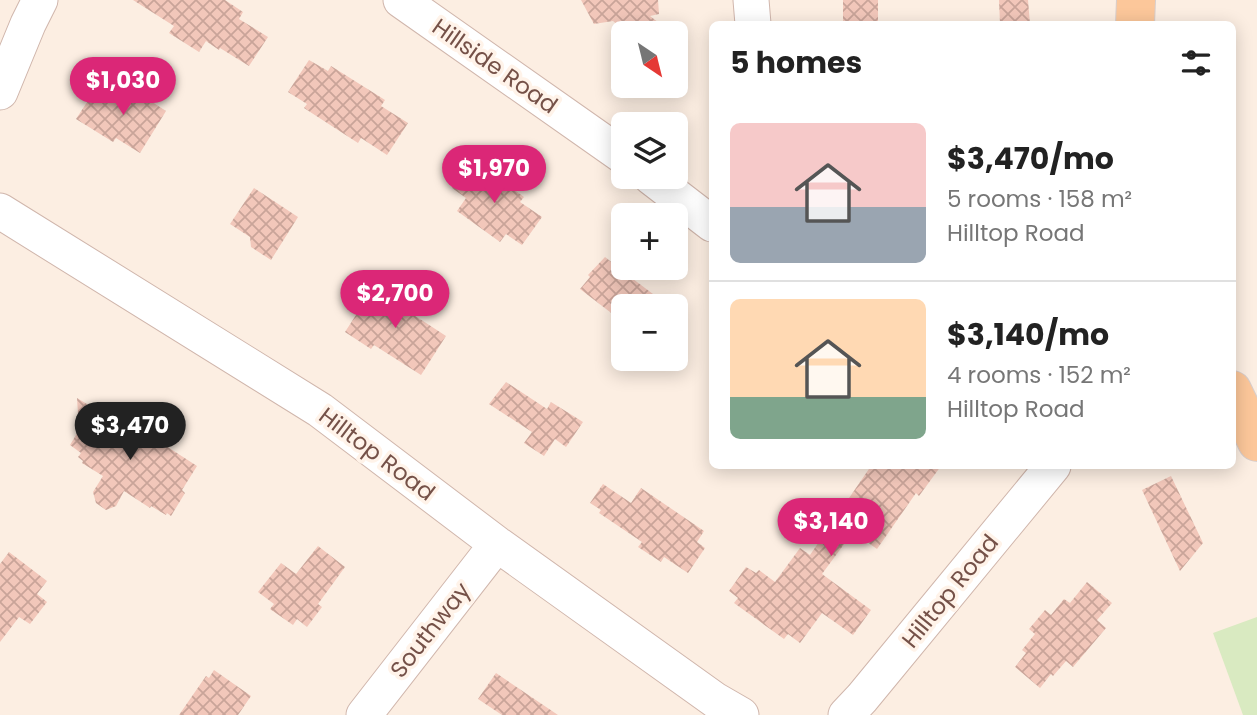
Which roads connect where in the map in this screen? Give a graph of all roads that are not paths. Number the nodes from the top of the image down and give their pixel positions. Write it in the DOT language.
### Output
graph roads {
  1 [pos="40,0"];
  2 [pos="401,0"];
  3 [pos="751,0"];
  4 [pos="1136,0"];
  5 [pos="753,21"];
  6 [pos="1135,21"];
  7 [pos="0,92"];
  8 [pos="611,148"];
  9 [pos="667,189"];
  10 [pos="0,211"];
  11 [pos="709,222"];
  12 [pos="1236,398"];
  13 [pos="1257,442"];
  14 [pos="1051,469"];
  15 [pos="497,544"];
  16 [pos="364,715"];
  17 [pos="741,715"];
  18 [pos="846,715"];
  1 -- 7 [label="street"];
  2 -- 8 [label="street, Hillside Road"];
  3 -- 5 [label="street"];
  4 -- 6 [label="main road"];
  9 -- 11 [label="street"];
  10 -- 15 [label="street, Hilltop Road"];
  12 -- 13 [label="main road"];
  14 -- 18 [label="street, Hilltop Road"];
  15 -- 16 [label="street, Southway"];
  15 -- 17 [label="street, Hilltop Road"];
}
